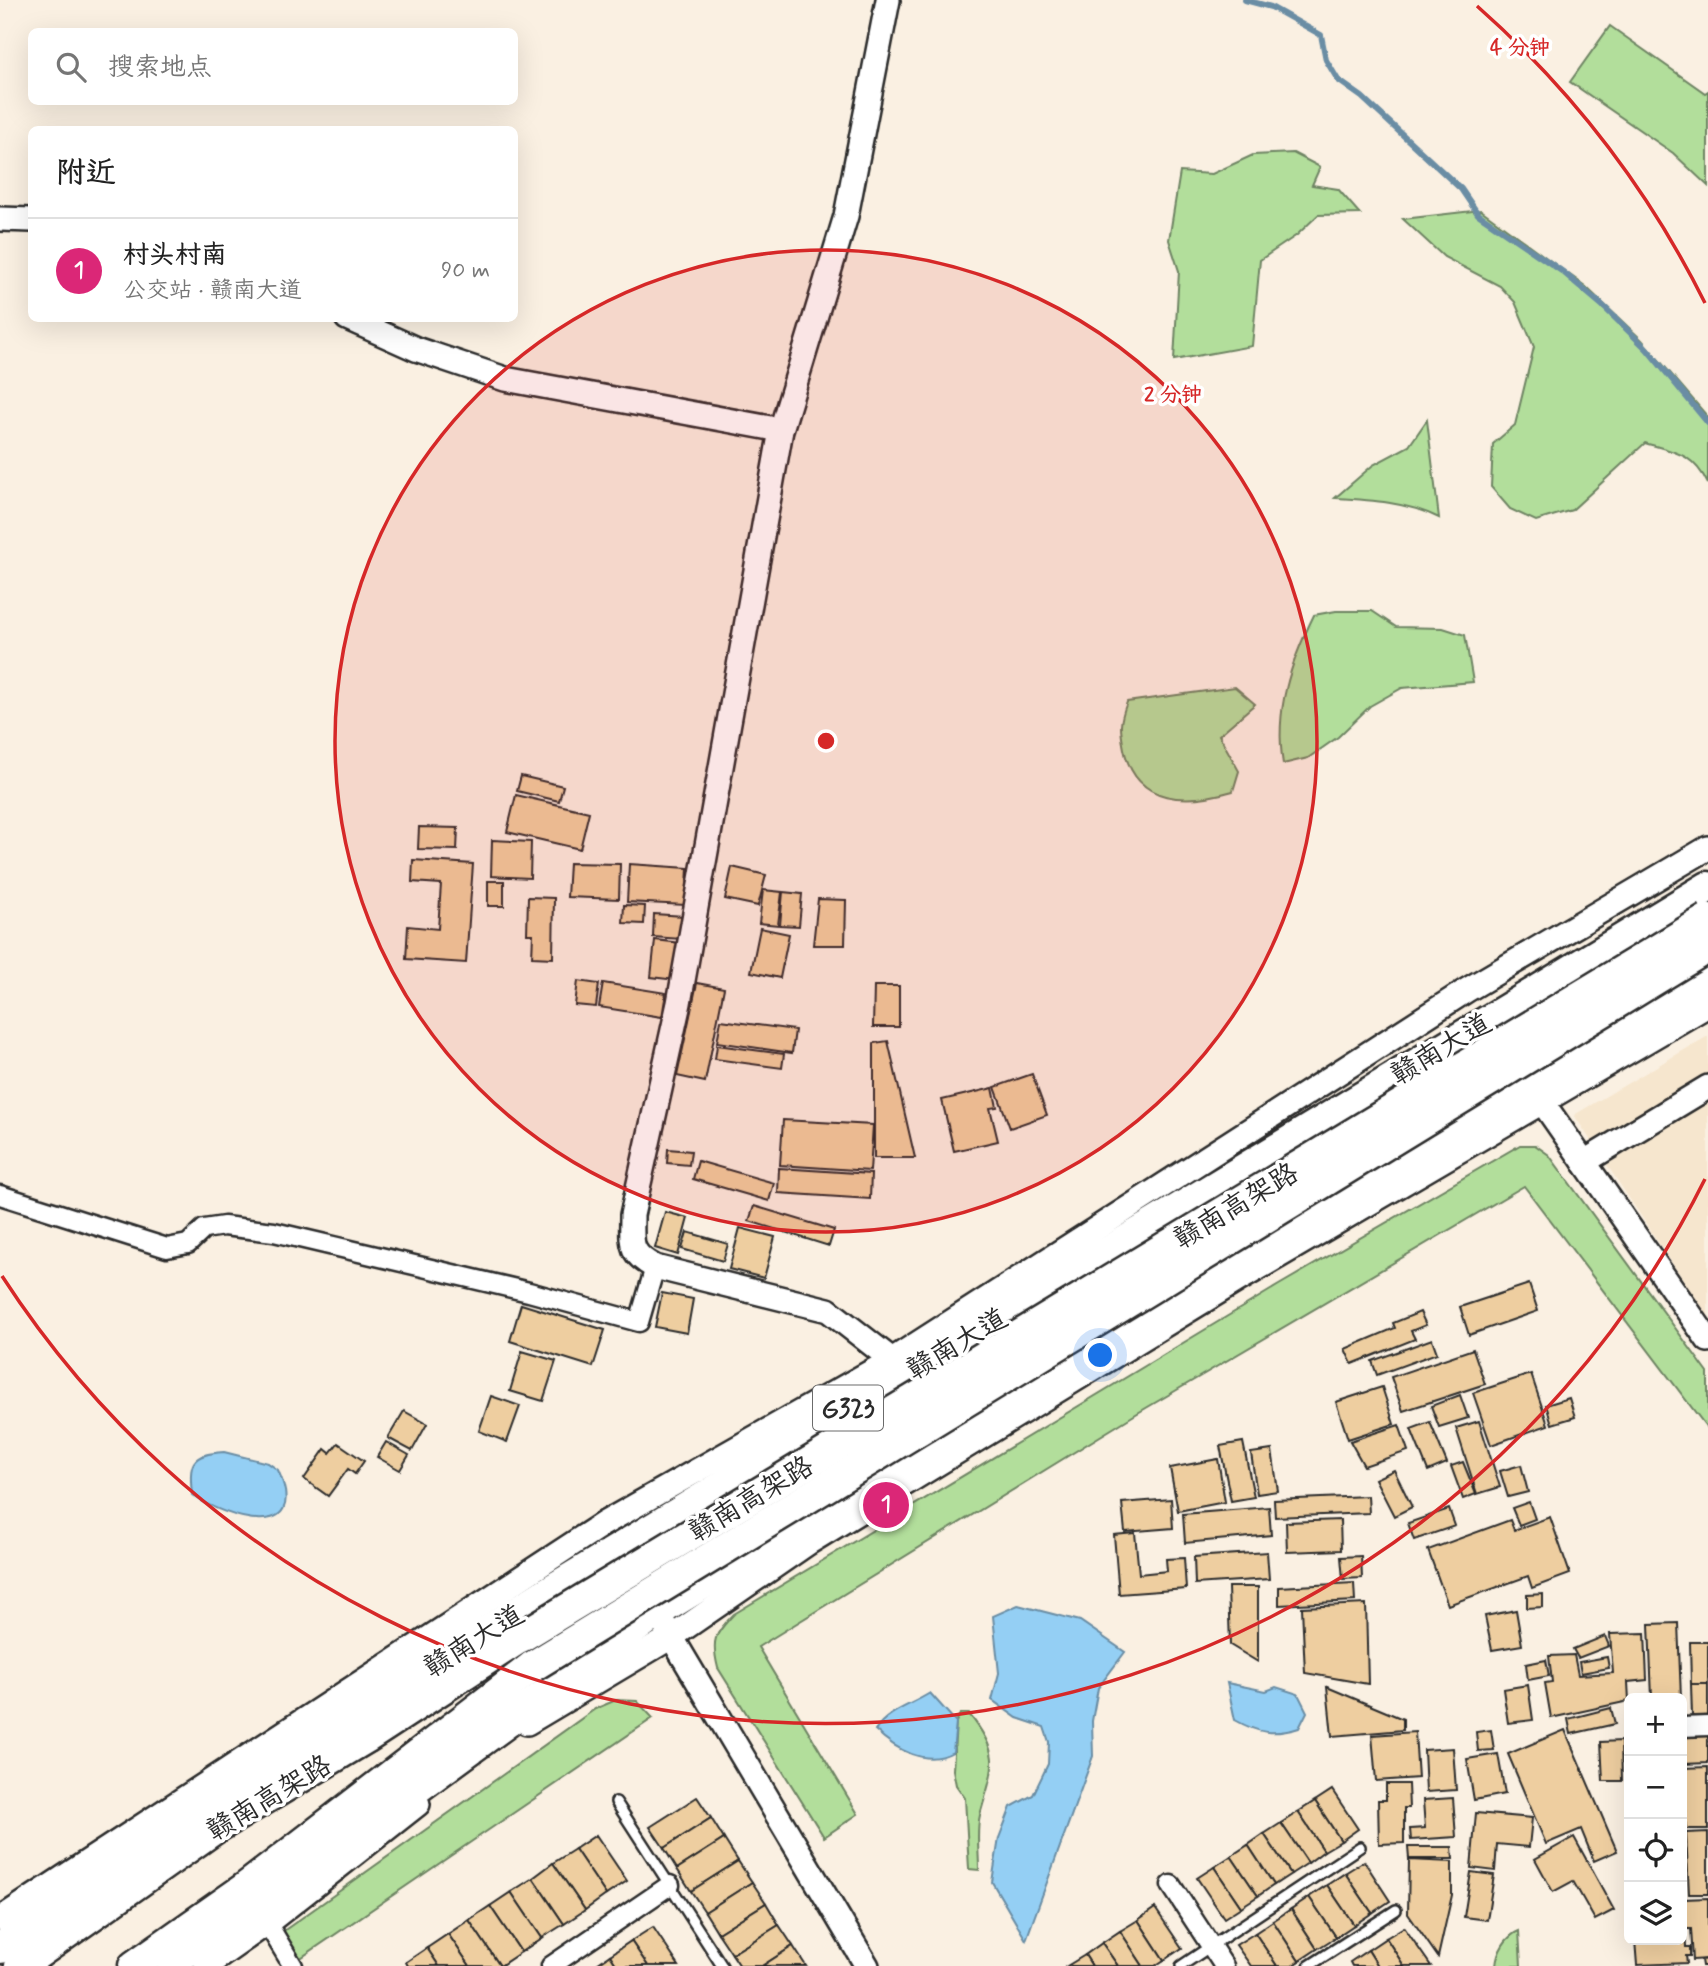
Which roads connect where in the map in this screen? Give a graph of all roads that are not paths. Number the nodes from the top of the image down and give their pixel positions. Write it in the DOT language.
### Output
graph roads {
  1 [pos="888,0"];
  2 [pos="0,219"];
  3 [pos="28,220"];
  4 [pos="356,322"];
  5 [pos="780,430"];
  6 [pos="1708,848"];
  7 [pos="1708,887"];
  8 [pos="1708,919"];
  9 [pos="1708,947"];
  10 [pos="1708,976"];
  11 [pos="1708,1005"];
  12 [pos="1708,1087"];
  13 [pos="1543,1102"];
  14 [pos="1584,1162"];
  15 [pos="0,1195"];
  16 [pos="655,1267"];
  17 [pos="1708,1340"];
  18 [pos="892,1360"];
  19 [pos="713,1491"];
  20 [pos="603,1524"];
  21 [pos="617,1550"];
  22 [pos="754,1551"];
  23 [pos="543,1595"];
  24 [pos="665,1624"];
  25 [pos="584,1664"];
  26 [pos="345,1721"];
  27 [pos="1708,1726"];
  28 [pos="1687,1727"];
  29 [pos="616,1802"];
  30 [pos="214,1829"];
  31 [pos="1360,1847"];
  32 [pos="670,1885"];
  33 [pos="1171,1885"];
  34 [pos="1396,1910"];
  35 [pos="0,1919"];
  36 [pos="267,1923"];
  37 [pos="221,1933"];
  38 [pos="1211,1946"];
  39 [pos="0,1948"];
  40 [pos="20,1966"];
  41 [pos="134,1966"];
  42 [pos="161,1966"];
  43 [pos="173,1966"];
  44 [pos="206,1966"];
  45 [pos="293,1966"];
  46 [pos="551,1966"];
  47 [pos="722,1966"];
  48 [pos="867,1966"];
  49 [pos="1181,1966"];
  50 [pos="1224,1966"];
  51 [pos="1309,1966"];
  1 -- 5 [label="street"];
  2 -- 3 [label="street"];
  4 -- 5 [label="street"];
  5 -- 16 [label="street"];
  6 -- 18 [label="street"];
  7 -- 19 [label="main road, 赣南大道 / G323"];
  8 -- 30 [label="main road, 赣南高架路, bridge"];
  9 -- 41 [label="main road, 赣南高架路, bridge"];
  10 -- 22 [label="main road, G323"];
  11 -- 13 [label="street"];
  12 -- 14 [label="street"];
  13 -- 14 [label="street"];
  13 -- 24 [label="street"];
  14 -- 17 [label="street"];
  15 -- 16 [label="street"];
  16 -- 18 [label="street"];
  18 -- 20 [label="street"];
  19 -- 21 [label="main road, 赣南大道 / G323"];
  19 -- 22 [label="main road"];
  20 -- 21 [label="street"];
  20 -- 35 [label="street"];
  21 -- 23 [label="main road, 赣南大道 / G323"];
  21 -- 24 [label="street"];
  22 -- 24 [label="main road, G323"];
  23 -- 25 [label="main road"];
  23 -- 26 [label="main road, 赣南大道 / G323"];
  24 -- 25 [label="main road, G323"];
  24 -- 36 [label="street"];
  24 -- 48 [label="street"];
  25 -- 37 [label="main road, G323"];
  26 -- 30 [label="main road"];
  26 -- 39 [label="main road, 赣南大道 / G323"];
  27 -- 28 [label="street"];
  29 -- 32 [label="lane"];
  30 -- 40 [label="main road, 赣南高架路"];
  31 -- 38 [label="lane"];
  32 -- 46 [label="street"];
  32 -- 47 [label="lane"];
  33 -- 38 [label="street"];
  34 -- 51 [label="lane"];
  36 -- 44 [label="street"];
  36 -- 45 [label="street"];
  37 -- 42 [label="main road"];
  37 -- 43 [label="main road, G323"];
  38 -- 49 [label="lane"];
  38 -- 50 [label="street"];
}
